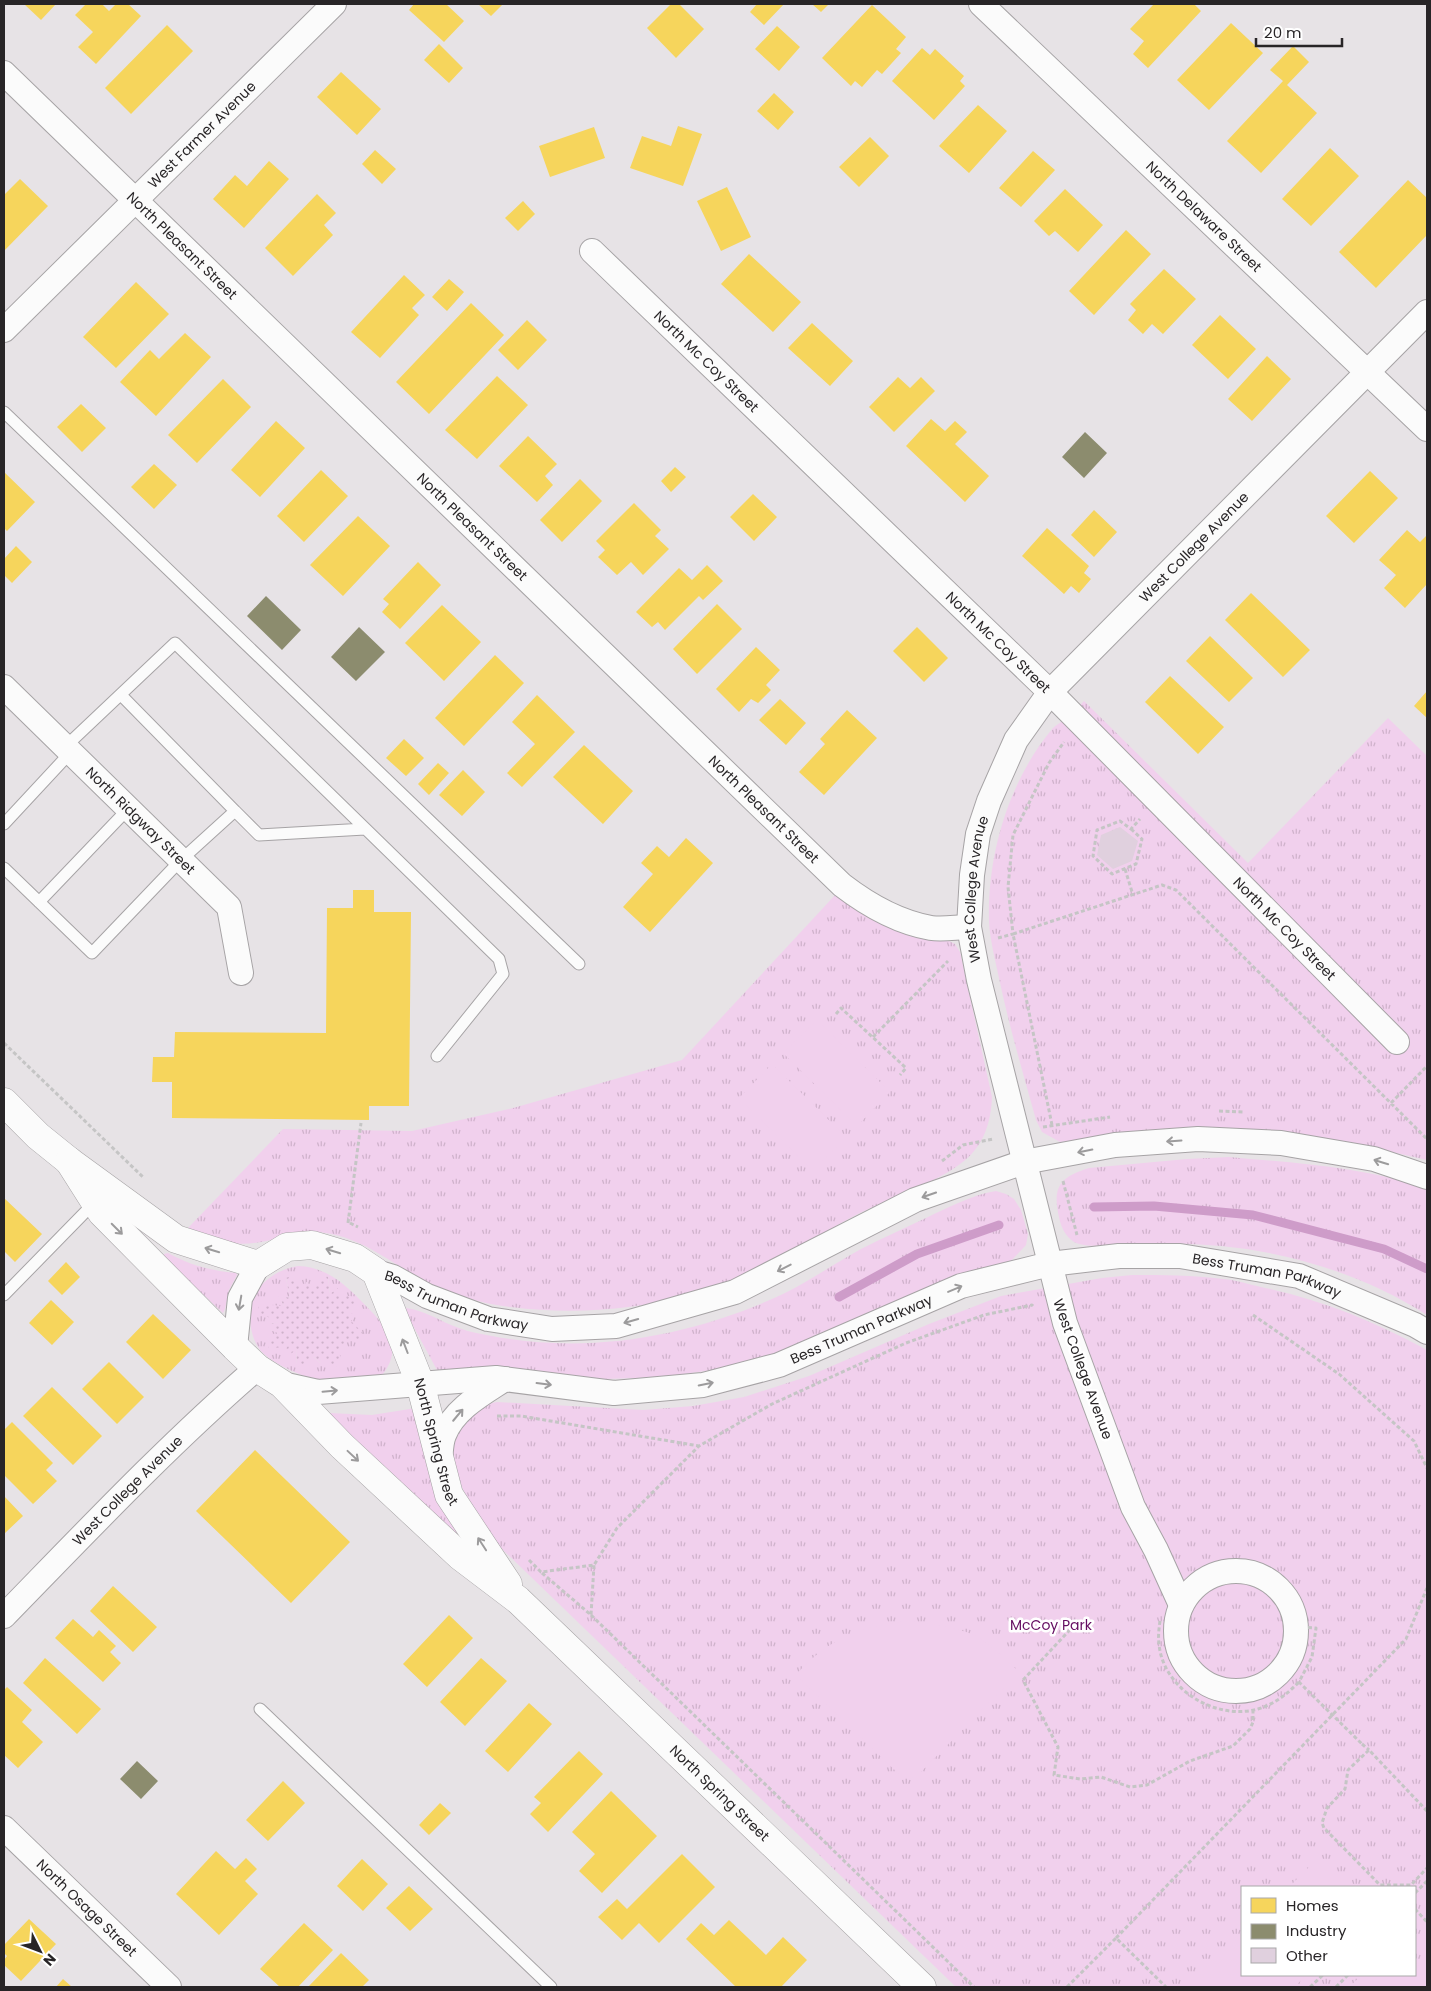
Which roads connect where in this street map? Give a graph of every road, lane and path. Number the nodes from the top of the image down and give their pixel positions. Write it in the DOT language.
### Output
graph roads {
  1 [pos="334,4"];
  2 [pos="981,4"];
  3 [pos="4,73"];
  4 [pos="134,200"];
  5 [pos="592,251"];
  6 [pos="1427,312"];
  7 [pos="4,330"];
  8 [pos="1367,372"];
  9 [pos="4,412"];
  10 [pos="1427,429"];
  11 [pos="4,687"];
  12 [pos="1050,692"];
  13 [pos="120,695"];
  14 [pos="1068,736"];
  15 [pos="68,750"];
  16 [pos="128,808"];
  17 [pos="235,811"];
  18 [pos="1141,817"];
  19 [pos="4,824"];
  20 [pos="365,829"];
  21 [pos="1131,829"];
  22 [pos="181,860"];
  23 [pos="4,868"];
  24 [pos="1125,869"];
  25 [pos="1133,895"];
  26 [pos="39,902"];
  27 [pos="969,927"];
  28 [pos="1013,934"];
  29 [pos="994,939"];
  30 [pos="954,954"];
  31 [pos="579,964"];
  32 [pos="241,973"];
  33 [pos="836,1014"];
  34 [pos="873,1037"];
  35 [pos="1397,1042"];
  36 [pos="4,1043"];
  37 [pos="438,1056"];
  38 [pos="1427,1066"];
  39 [pos="900,1074"];
  40 [pos="4,1102"];
  41 [pos="1391,1103"];
  42 [pos="361,1123"];
  43 [pos="1053,1130"];
  44 [pos="1017,1133"];
  45 [pos="1427,1139"];
  46 [pos="69,1161"];
  47 [pos="1024,1162"];
  48 [pos="934,1164"];
  49 [pos="1427,1177"];
  50 [pos="145,1179"];
  51 [pos="1063,1179"];
  52 [pos="95,1202"];
  53 [pos="340,1223"];
  54 [pos="350,1223"];
  55 [pos="364,1230"];
  56 [pos="1078,1243"];
  57 [pos="1050,1264"];
  58 [pos="258,1265"];
  59 [pos="376,1272"];
  60 [pos="4,1295"];
  61 [pos="1036,1314"];
  62 [pos="1253,1315"];
  63 [pos="1427,1332"];
  64 [pos="234,1347"];
  65 [pos="257,1368"];
  66 [pos="505,1379"];
  67 [pos="420,1383"];
  68 [pos="282,1384"];
  69 [pos="494,1416"];
  70 [pos="699,1446"];
  71 [pos="440,1459"];
  72 [pos="1427,1468"];
  73 [pos="523,1554"];
  74 [pos="594,1565"];
  75 [pos="542,1572"];
  76 [pos="1427,1588"];
  77 [pos="518,1600"];
  78 [pos="1181,1604"];
  79 [pos="591,1615"];
  80 [pos="4,1616"];
  81 [pos="1160,1619"];
  82 [pos="1079,1620"];
  83 [pos="1295,1627"];
  84 [pos="1300,1682"];
  85 [pos="260,1708"];
  86 [pos="1253,1710"];
  87 [pos="1369,1750"];
  88 [pos="1427,1811"];
  89 [pos="4,1828"];
  90 [pos="1427,1868"];
  91 [pos="1427,1881"];
  92 [pos="1416,1892"];
  93 [pos="1416,1910"];
  94 [pos="1427,1922"];
  95 [pos="1116,1938"];
  96 [pos="1322,1976"];
  97 [pos="1347,1976"];
  98 [pos="169,1987"];
  99 [pos="550,1987"];
  100 [pos="922,1987"];
  101 [pos="974,1987"];
  102 [pos="1067,1987"];
  103 [pos="1166,1987"];
  104 [pos="1310,1987"];
  105 [pos="1336,1987"];
  1 -- 4 [label="street, West Farmer Avenue"];
  2 -- 8 [label="street, North Delaware Street"];
  3 -- 4 [label="street, North Pleasant Street"];
  4 -- 7 [label="street, West Farmer Avenue"];
  4 -- 27 [label="street, North Pleasant Street"];
  5 -- 12 [label="street, North Mc Coy Street"];
  6 -- 8 [label="street, West College Avenue"];
  8 -- 10 [label="street, North Delaware Street"];
  8 -- 12 [label="street, West College Avenue"];
  9 -- 31 [label="lane"];
  11 -- 15 [label="street, North Ridgway Street"];
  12 -- 27 [label="street, West College Avenue"];
  12 -- 35 [label="street, North Mc Coy Street"];
  13 -- 15 [label="lane"];
  13 -- 17 [label="lane"];
  13 -- 20 [label="lane"];
  14 -- 28 [label="path"];
  15 -- 16 [label="street, North Ridgway Street"];
  15 -- 19 [label="lane"];
  16 -- 22 [label="street, North Ridgway Street"];
  16 -- 26 [label="lane"];
  17 -- 20 [label="lane"];
  17 -- 22 [label="lane"];
  18 -- 21 [label="path"];
  20 -- 37 [label="lane"];
  21 -- 24 [label="path"];
  21 -- 24 [label="path"];
  22 -- 26 [label="lane"];
  22 -- 32 [label="street, North Ridgway Street"];
  23 -- 26 [label="lane"];
  24 -- 25 [label="path"];
  25 -- 28 [label="path"];
  25 -- 41 [label="path"];
  27 -- 44 [label="street, West College Avenue"];
  28 -- 29 [label="path"];
  28 -- 43 [label="path"];
  30 -- 34 [label="path"];
  33 -- 34 [label="path"];
  34 -- 39 [label="path"];
  36 -- 50 [label="path"];
  38 -- 41 [label="path"];
  40 -- 46 [label="street"];
  41 -- 45 [label="path"];
  42 -- 54 [label="path"];
  44 -- 47 [label="street, West College Avenue"];
  44 -- 48 [label="path"];
  46 -- 52 [label="street"];
  58 -- 46 [label="street, one-way"];
  49 -- 47 [label="street, Bess Truman Parkway, one-way"];
  47 -- 57 [label="street, West College Avenue"];
  47 -- 59 [label="street, Bess Truman Parkway, one-way"];
  51 -- 56 [label="path"];
  52 -- 60 [label="lane"];
  52 -- 64 [label="street, one-way"];
  53 -- 54 [label="path"];
  54 -- 55 [label="path"];
  57 -- 63 [label="street, Bess Truman Parkway"];
  66 -- 57 [label="street, Bess Truman Parkway, one-way"];
  57 -- 78 [label="street, West College Avenue"];
  59 -- 58 [label="street, one-way"];
  58 -- 64 [label="street, one-way"];
  67 -- 59 [label="street, North Spring Street, one-way"];
  61 -- 70 [label="path"];
  62 -- 72 [label="path"];
  64 -- 65 [label="street"];
  65 -- 68 [label="street"];
  65 -- 80 [label="street, West College Avenue"];
  66 -- 67 [label="street, Bess Truman Parkway"];
  71 -- 66 [label="street, one-way"];
  68 -- 67 [label="street, Bess Truman Parkway, one-way"];
  67 -- 71 [label="street, North Spring Street"];
  68 -- 77 [label="street, North Spring Street, one-way"];
  69 -- 70 [label="path"];
  70 -- 74 [label="path"];
  77 -- 71 [label="street, North Spring Street, one-way"];
  73 -- 75 [label="path"];
  74 -- 75 [label="path"];
  74 -- 79 [label="path"];
  75 -- 79 [label="path"];
  76 -- 95 [label="path"];
  77 -- 100 [label="street, North Spring Street"];
  78 -- 83 [label="street"];
  78 -- 83 [label="street"];
  79 -- 101 [label="path"];
  81 -- 86 [label="path"];
  82 -- 86 [label="path"];
  83 -- 84 [label="path"];
  84 -- 86 [label="path"];
  84 -- 87 [label="path, bridge"];
  85 -- 99 [label="lane"];
  87 -- 88 [label="path"];
  87 -- 90 [label="path"];
  89 -- 98 [label="street, North Osage Street"];
  91 -- 92 [label="path"];
  93 -- 94 [label="path"];
  95 -- 102 [label="path"];
  95 -- 103 [label="path"];
  96 -- 104 [label="path"];
  97 -- 105 [label="path"];
}
